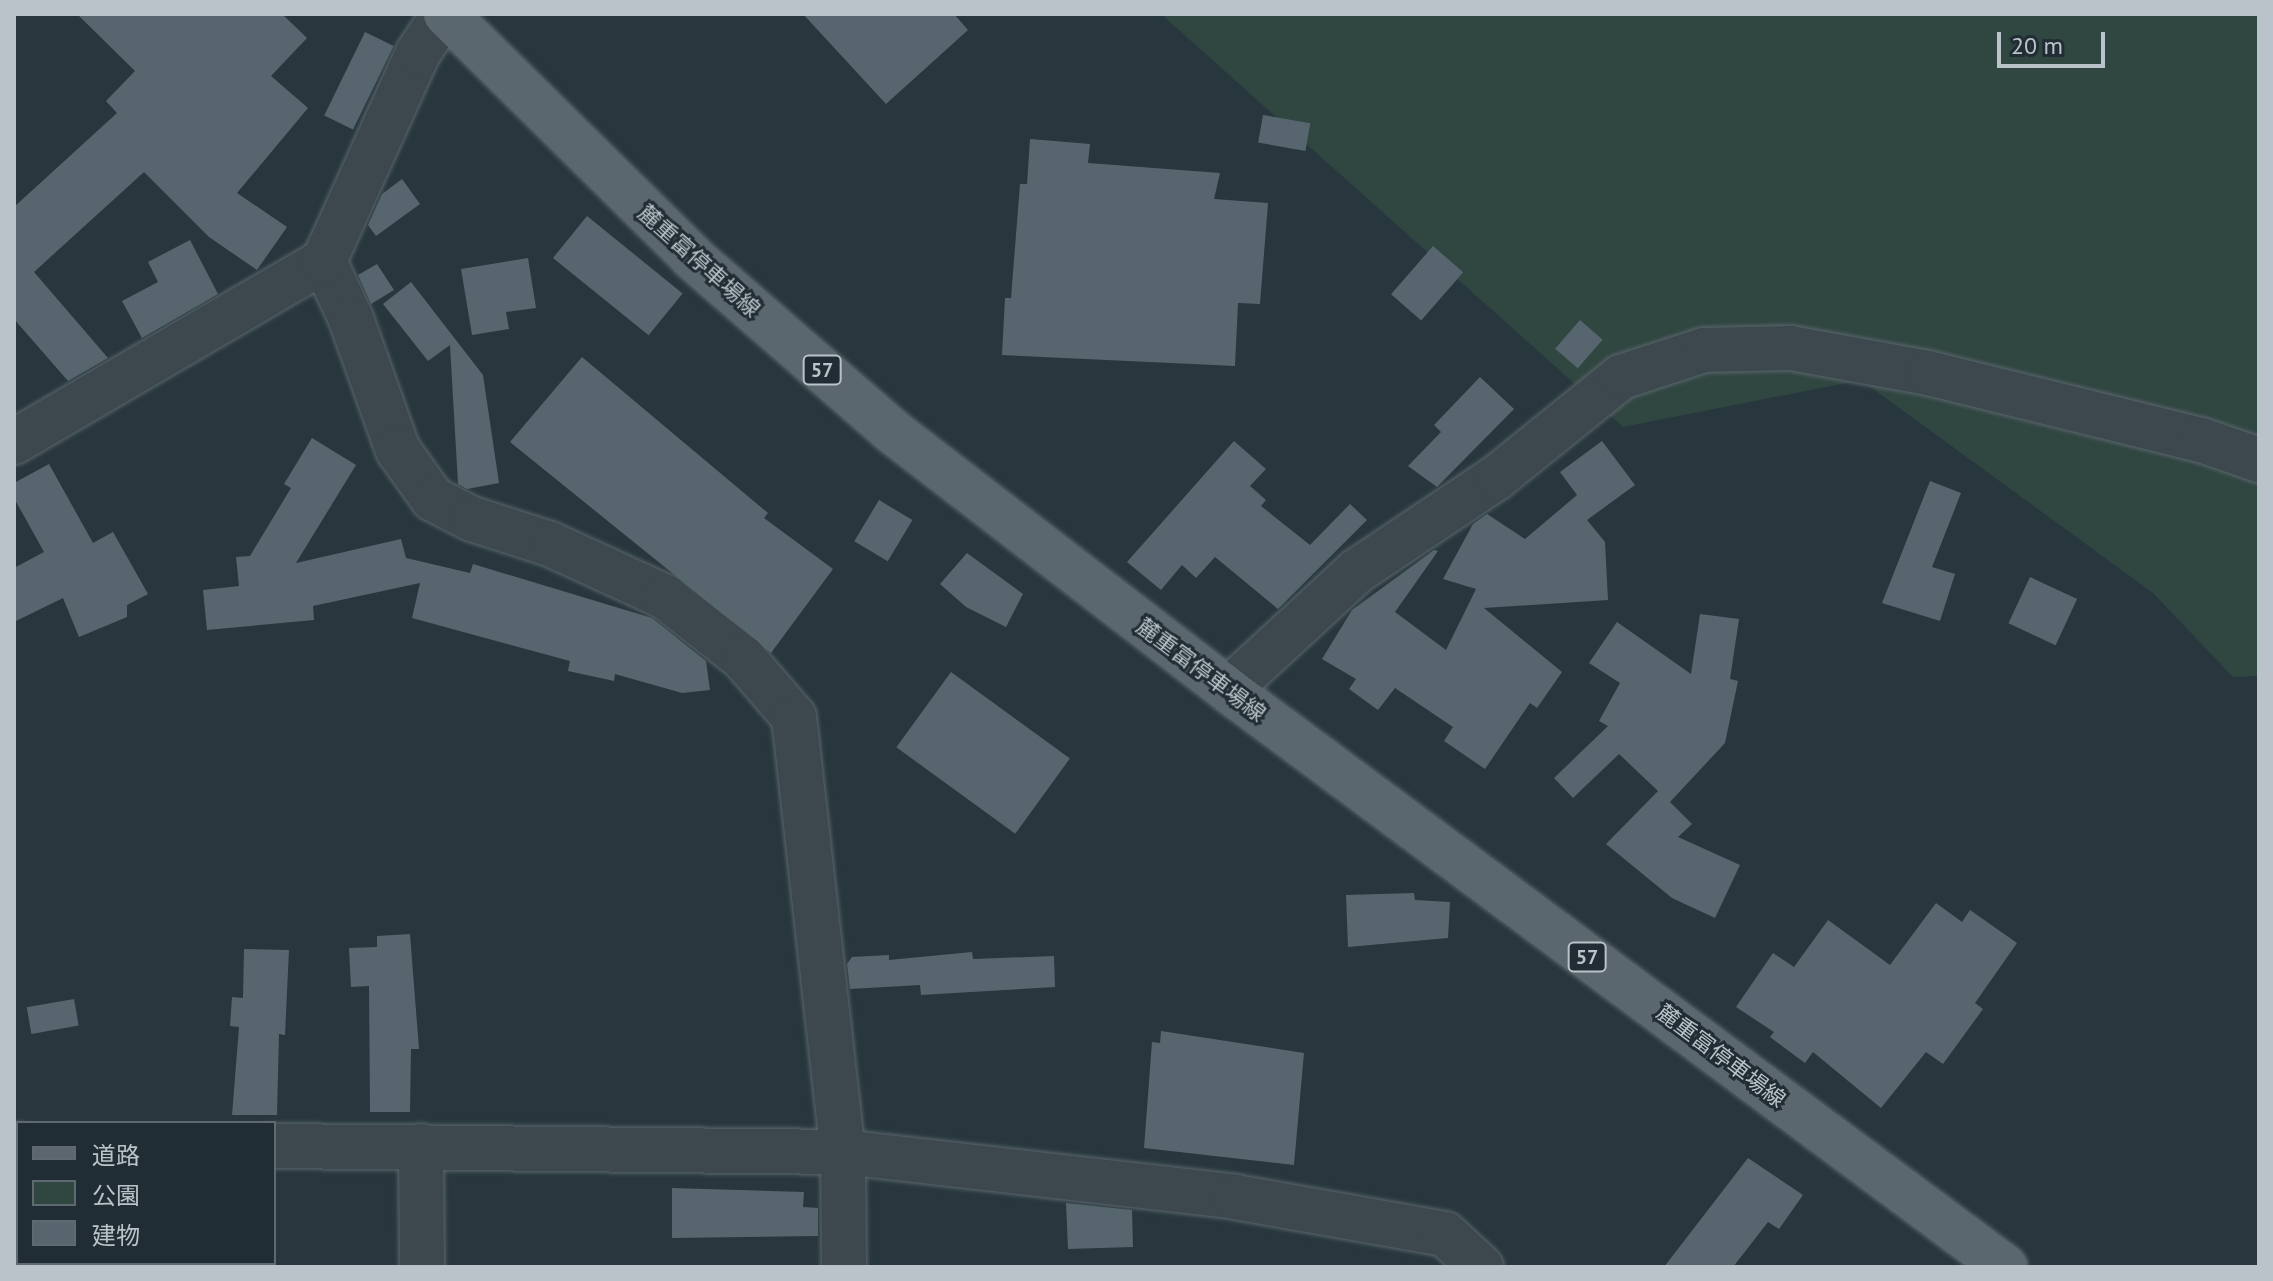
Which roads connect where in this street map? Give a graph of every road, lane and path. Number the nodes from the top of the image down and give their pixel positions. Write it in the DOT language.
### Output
graph roads {
  1 [pos="445,14"];
  2 [pos="324,261"];
  3 [pos="14,442"];
  4 [pos="2259,460"];
  5 [pos="1228,690"];
  6 [pos="276,1146"];
  7 [pos="421,1146"];
  8 [pos="843,1152"];
  9 [pos="422,1267"];
  10 [pos="844,1267"];
  11 [pos="1481,1267"];
  12 [pos="2005,1267"];
  1 -- 2 [label="street"];
  1 -- 5 [label="main road, 麓重富停車場線 / 57"];
  2 -- 3 [label="street"];
  2 -- 8 [label="street"];
  4 -- 5 [label="street"];
  5 -- 12 [label="main road, 麓重富停車場線 / 57"];
  6 -- 7 [label="street"];
  7 -- 8 [label="street"];
  7 -- 9 [label="street"];
  8 -- 10 [label="street"];
  8 -- 11 [label="street"];
}
